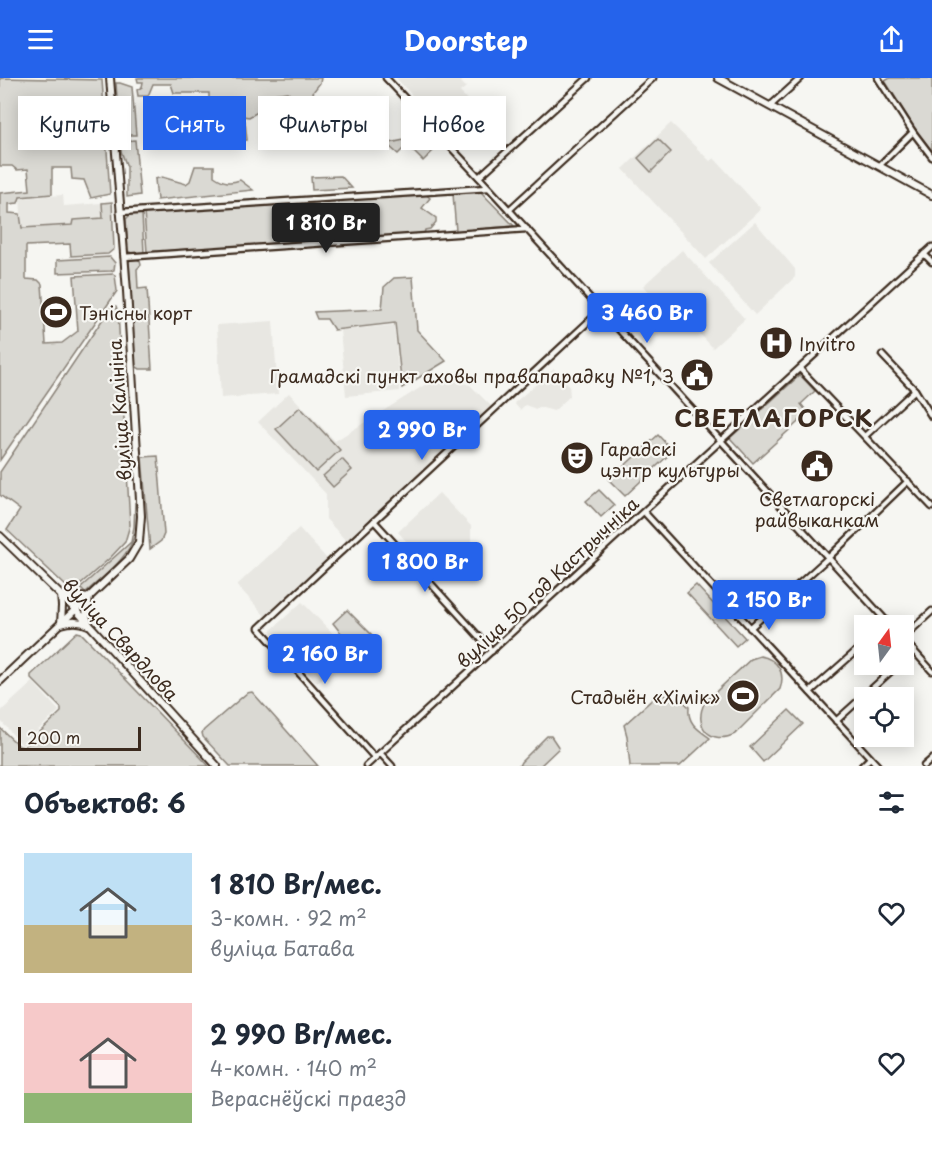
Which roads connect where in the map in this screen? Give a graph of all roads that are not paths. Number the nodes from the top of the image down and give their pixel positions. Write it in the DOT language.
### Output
graph roads {
  1 [pos="110,78"];
  2 [pos="386,78"];
  3 [pos="588,78"];
  4 [pos="653,78"];
  5 [pos="718,78"];
  6 [pos="801,78"];
  7 [pos="878,78"];
  8 [pos="770,106"];
  9 [pos="913,132"];
  10 [pos="932,157"];
  11 [pos="879,166"];
  12 [pos="479,177"];
  13 [pos="489,188"];
  14 [pos="932,195"];
  15 [pos="509,210"];
  16 [pos="120,212"];
  17 [pos="527,229"];
  18 [pos="932,247"];
  19 [pos="924,254"];
  20 [pos="124,257"];
  21 [pos="932,262"];
  22 [pos="601,310"];
  23 [pos="882,355"];
  24 [pos="800,369"];
  25 [pos="915,390"];
  26 [pos="932,417"];
  27 [pos="865,436"];
  28 [pos="720,441"];
  29 [pos="908,481"];
  30 [pos="932,507"];
  31 [pos="644,512"];
  32 [pos="374,521"];
  33 [pos="0,536"];
  34 [pos="829,557"];
  35 [pos="61,595"];
  36 [pos="89,598"];
  37 [pos="76,610"];
  38 [pos="932,611"];
  39 [pos="880,615"];
  40 [pos="61,624"];
  41 [pos="89,626"];
  42 [pos="750,628"];
  43 [pos="914,628"];
  44 [pos="492,651"];
  45 [pos="914,651"];
  46 [pos="854,653"];
  47 [pos="932,671"];
  48 [pos="887,675"];
  49 [pos="0,681"];
  50 [pos="810,693"];
  51 [pos="836,721"];
  52 [pos="378,755"];
  53 [pos="870,758"];
  54 [pos="932,759"];
  55 [pos="217,766"];
  56 [pos="366,766"];
  57 [pos="392,766"];
  58 [pos="862,766"];
  59 [pos="878,766"];
  60 [pos="924,766"];
  1 -- 16 [label="main road, вуліца Калініна"];
  2 -- 12 [label="street"];
  3 -- 12 [label="street"];
  4 -- 15 [label="street"];
  5 -- 8 [label="main road"];
  6 -- 8 [label="street"];
  7 -- 9 [label="street"];
  8 -- 11 [label="main road"];
  9 -- 10 [label="street"];
  9 -- 11 [label="street"];
  11 -- 14 [label="main road"];
  12 -- 13 [label="street"];
  13 -- 15 [label="street"];
  13 -- 16 [label="street"];
  15 -- 17 [label="street"];
  16 -- 20 [label="main road, вуліца Калініна"];
  17 -- 20 [label="street"];
  17 -- 22 [label="street"];
  18 -- 19 [label="street, вуліца 50 год Кастрычніка"];
  19 -- 21 [label="street"];
  19 -- 24 [label="street, вуліца 50 год Кастрычніка"];
  20 -- 36 [label="main road, вуліца Калініна"];
  22 -- 28 [label="street"];
  22 -- 32 [label="street"];
  23 -- 25 [label="street"];
  24 -- 27 [label="street"];
  24 -- 28 [label="street, вуліца 50 год Кастрычніка"];
  25 -- 26 [label="street"];
  25 -- 27 [label="street"];
  27 -- 29 [label="street"];
  28 -- 31 [label="street, вуліца 50 год Кастрычніка"];
  28 -- 34 [label="street"];
  29 -- 30 [label="street"];
  29 -- 34 [label="street"];
  31 -- 42 [label="street"];
  31 -- 44 [label="street, вуліца 50 год Кастрычніка"];
  32 -- 44 [label="street"];
  32 -- 52 [label="street"];
  33 -- 35 [label="main road, вуліца Свярдлова"];
  34 -- 39 [label="street"];
  34 -- 42 [label="street"];
  35 -- 36 [label="main road"];
  35 -- 37 [label="main road, вуліца Свярдлова"];
  35 -- 40 [label="main road"];
  36 -- 37 [label="main road, вуліца Калініна"];
  36 -- 41 [label="main road"];
  37 -- 40 [label="main road, вуліца Калініна"];
  37 -- 41 [label="main road, вуліца Свярдлова"];
  38 -- 43 [label="street"];
  40 -- 41 [label="main road"];
  40 -- 49 [label="main road, вуліца Калініна"];
  41 -- 55 [label="main road, вуліца Свярдлова"];
  42 -- 50 [label="street"];
  44 -- 52 [label="street, вуліца 50 год Кастрычніка"];
  45 -- 47 [label="street"];
  46 -- 50 [label="street"];
  48 -- 51 [label="street"];
  50 -- 51 [label="street"];
  51 -- 53 [label="street"];
  52 -- 56 [label="street, вуліца 50 год Кастрычніка"];
  52 -- 57 [label="street"];
  53 -- 58 [label="street"];
  53 -- 59 [label="street"];
  54 -- 60 [label="street"];
}
